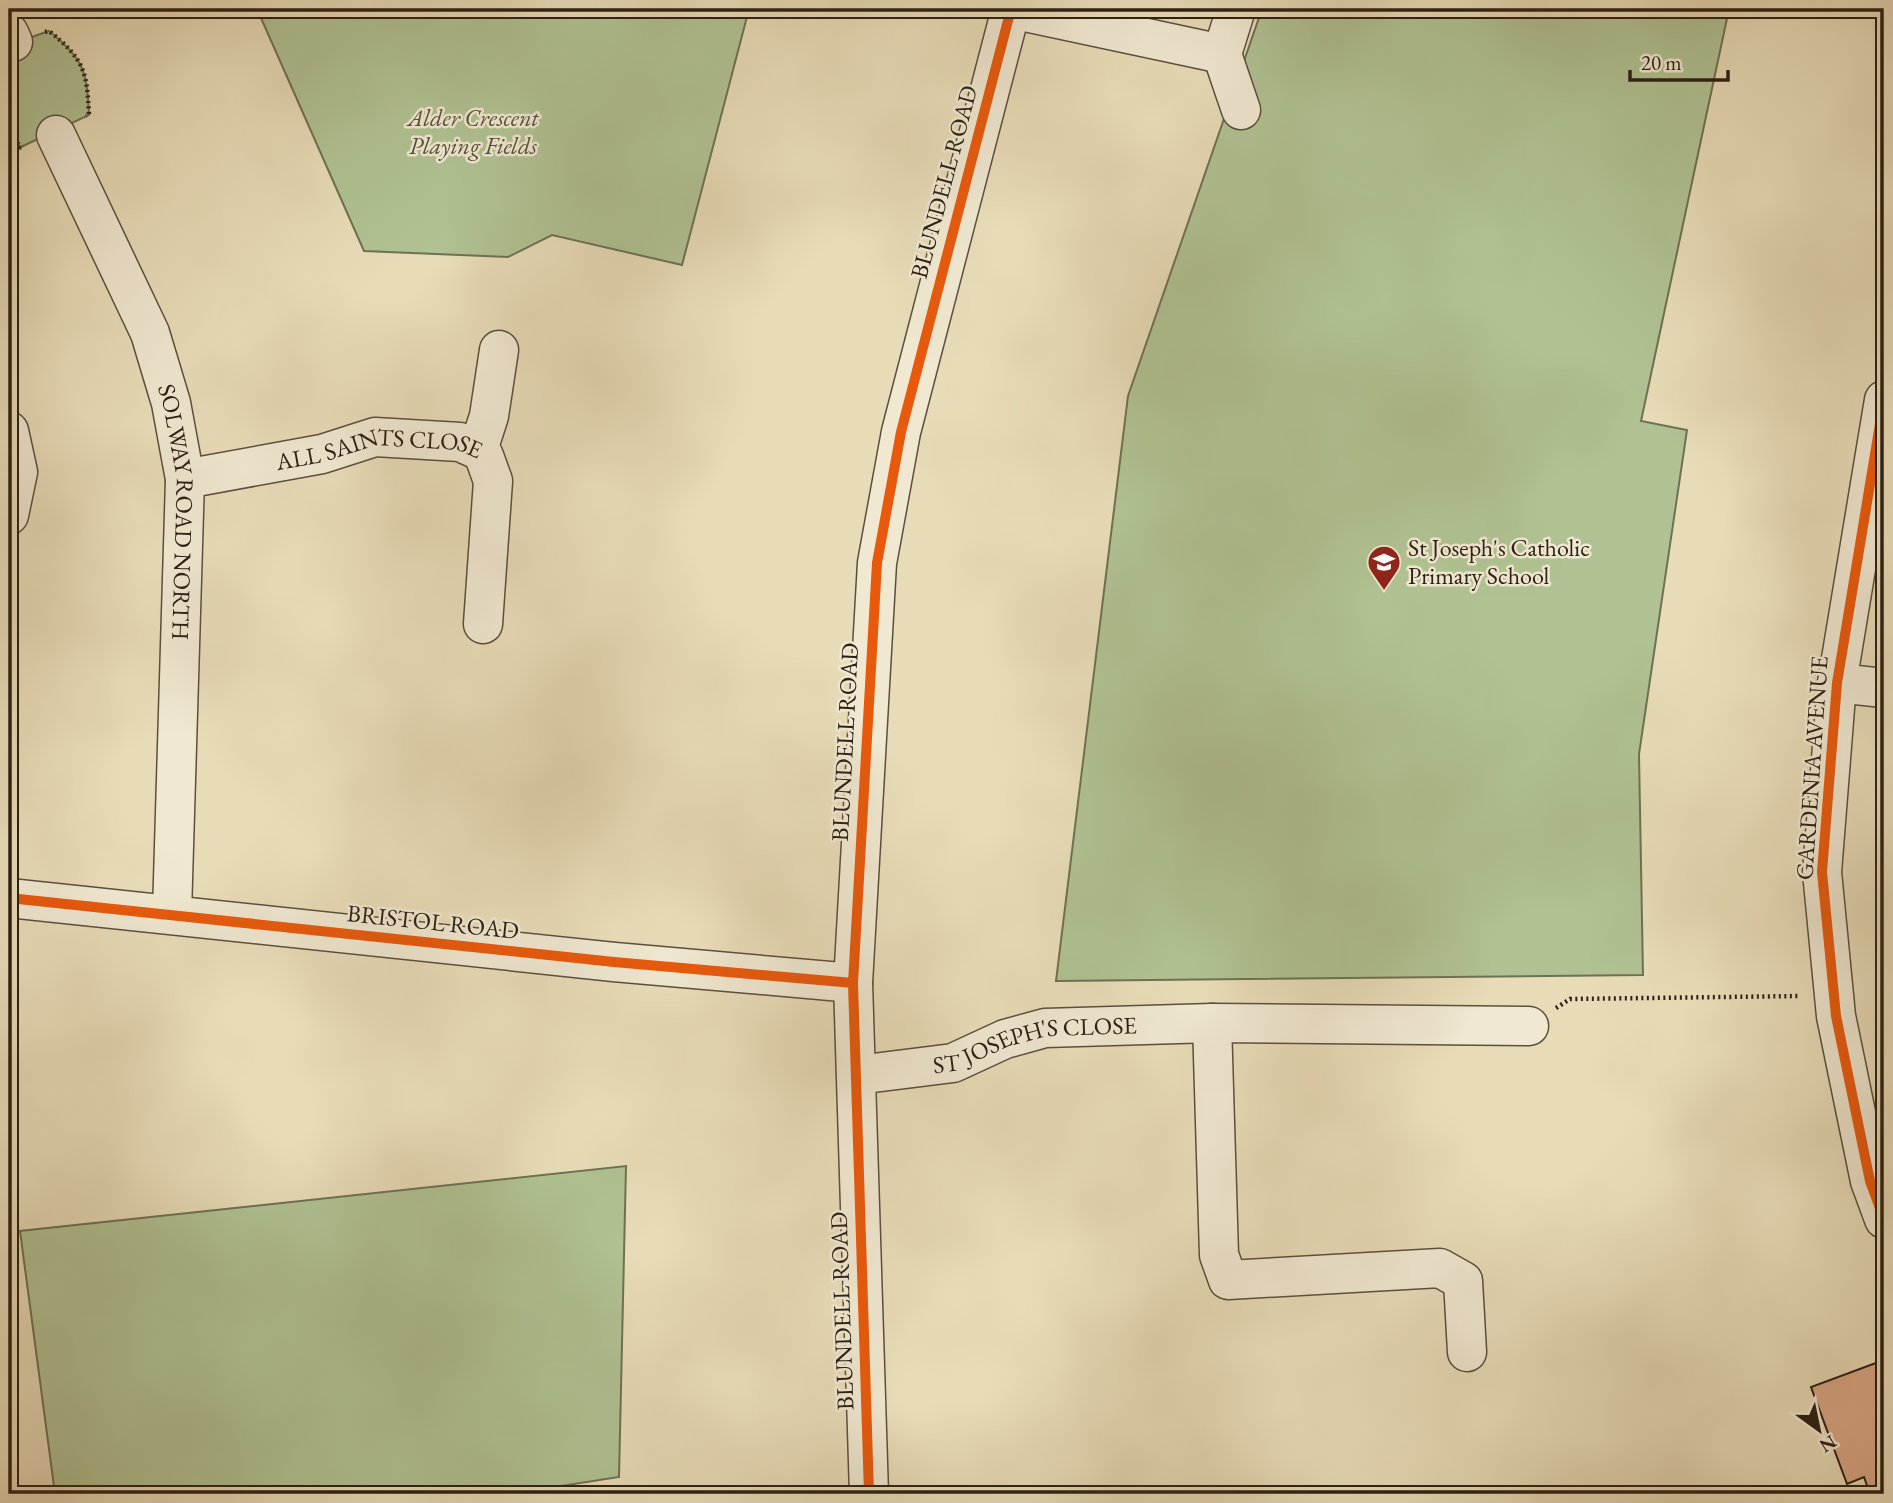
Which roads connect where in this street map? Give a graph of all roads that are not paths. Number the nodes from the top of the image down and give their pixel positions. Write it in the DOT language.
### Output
graph roads {
  1 [pos="1011,9"];
  2 [pos="1236,9"];
  3 [pos="1222,54"];
  4 [pos="1241,110"];
  5 [pos="39,141"];
  6 [pos="499,350"];
  7 [pos="1884,400"];
  8 [pos="9,431"];
  9 [pos="478,450"];
  10 [pos="185,479"];
  11 [pos="9,522"];
  12 [pos="482,624"];
  13 [pos="1837,683"];
  14 [pos="1884,688"];
  15 [pos="9,898"];
  16 [pos="172,913"];
  17 [pos="853,983"];
  18 [pos="1212,1023"];
  19 [pos="1529,1026"];
  20 [pos="857,1075"];
  21 [pos="1884,1219"];
  22 [pos="1467,1352"];
  23 [pos="869,1494"];
  1 -- 3 [label="street"];
  1 -- 17 [label="street, BLUNDELL ROAD"];
  2 -- 3 [label="street"];
  3 -- 4 [label="street"];
  5 -- 10 [label="street, SOLWAY ROAD NORTH"];
  6 -- 9 [label="street"];
  7 -- 13 [label="street, GARDENIA AVENUE"];
  8 -- 11 [label="street"];
  9 -- 10 [label="street, ALL SAINTS CLOSE"];
  9 -- 12 [label="street, ALL SAINTS CLOSE"];
  10 -- 16 [label="street, SOLWAY ROAD NORTH"];
  13 -- 14 [label="street"];
  13 -- 21 [label="street, GARDENIA AVENUE"];
  15 -- 16 [label="street, BRISTOL ROAD"];
  16 -- 17 [label="street, BRISTOL ROAD"];
  17 -- 20 [label="street, BLUNDELL ROAD"];
  18 -- 19 [label="street, ST JOSEPH'S CLOSE"];
  18 -- 20 [label="street, ST JOSEPH'S CLOSE"];
  18 -- 22 [label="street"];
  20 -- 23 [label="street, BLUNDELL ROAD"];
}
